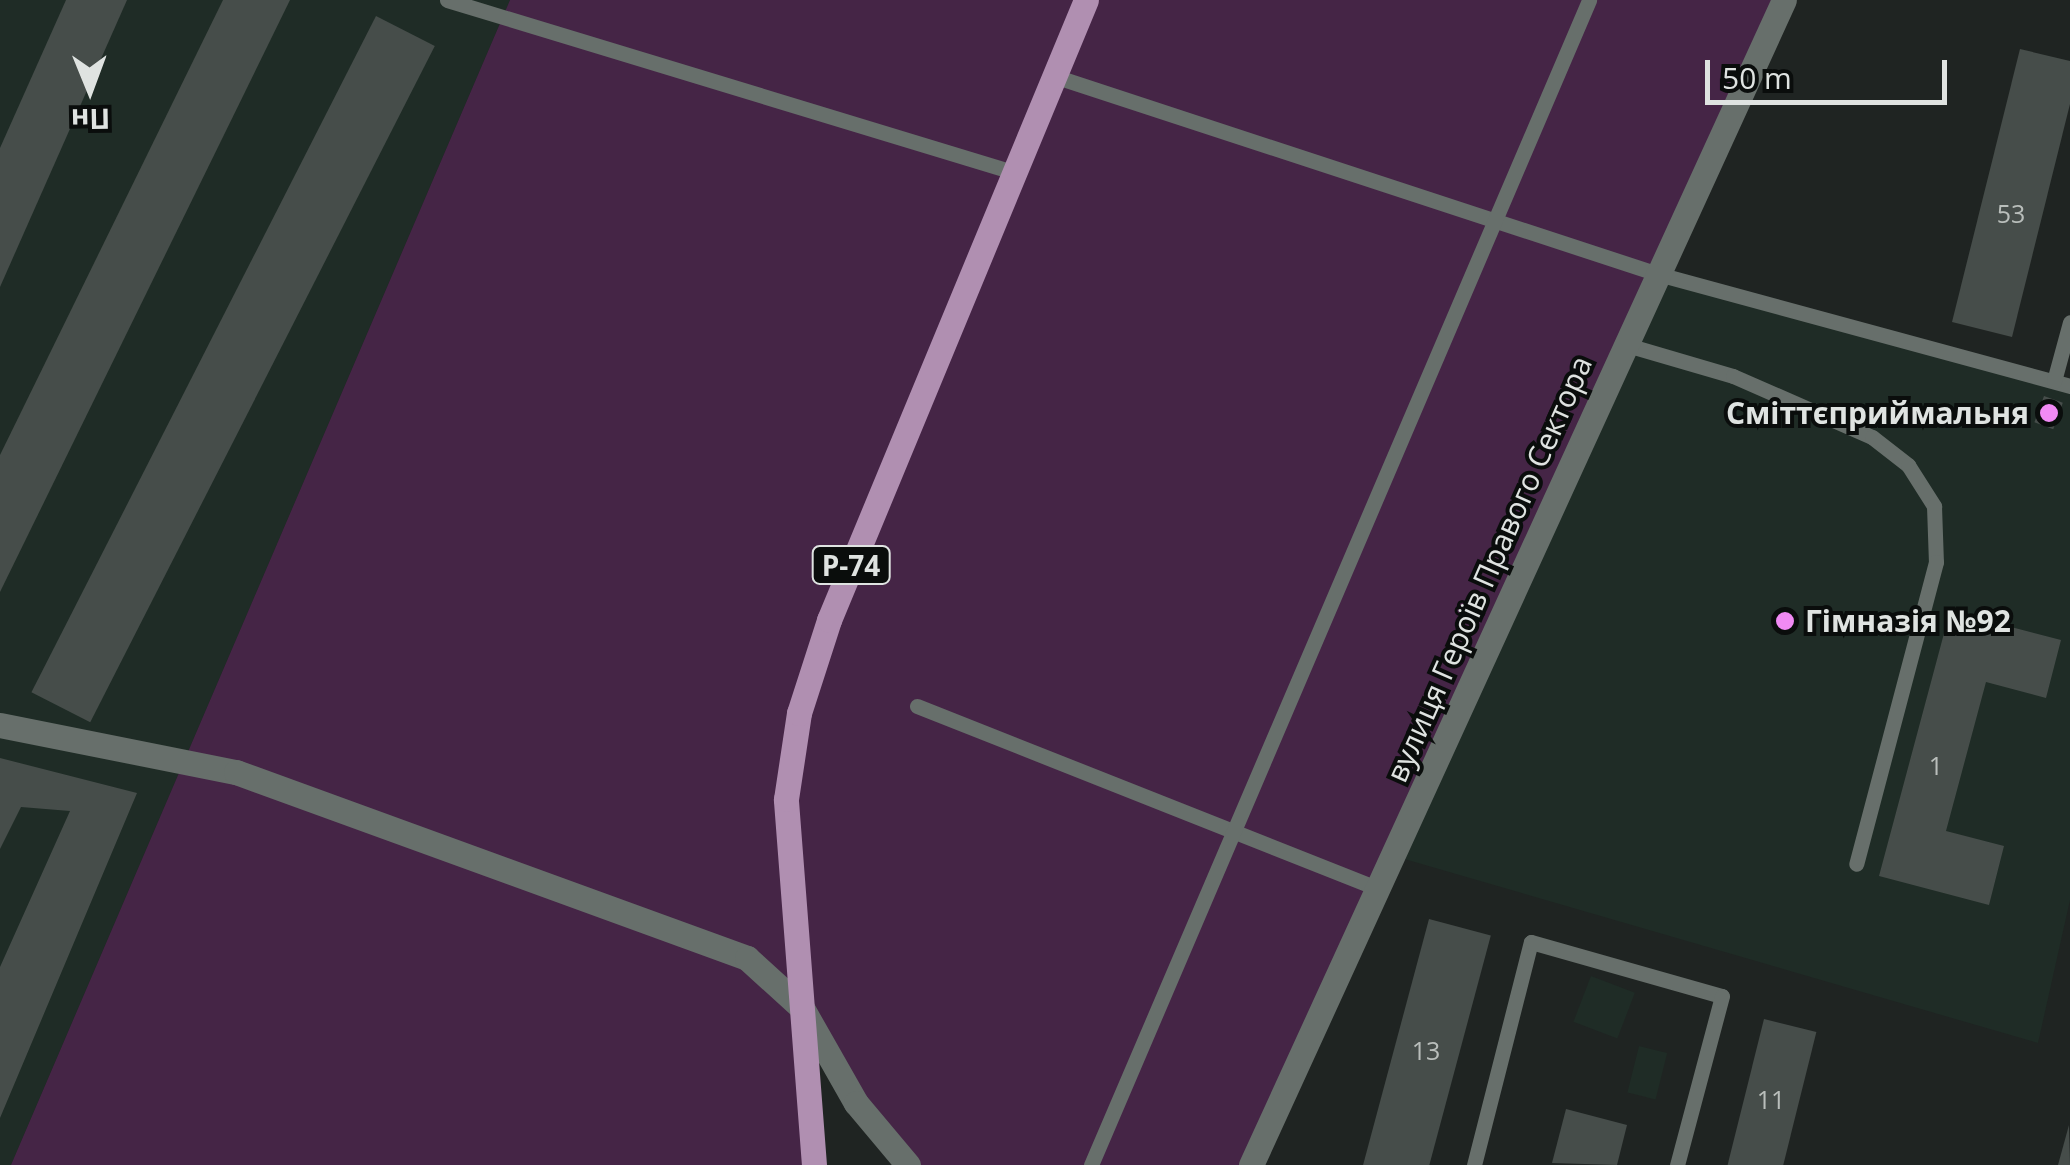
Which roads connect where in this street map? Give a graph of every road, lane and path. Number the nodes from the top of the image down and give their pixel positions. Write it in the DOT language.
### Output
graph roads {
  1 [pos="447,0"];
  2 [pos="1086,0"];
  3 [pos="1588,0"];
  4 [pos="1784,0"];
  5 [pos="1054,76"];
  6 [pos="1013,172"];
  7 [pos="1493,221"];
  8 [pos="1658,274"];
  9 [pos="2070,322"];
  10 [pos="1626,345"];
  11 [pos="2062,384"];
  12 [pos="917,706"];
  13 [pos="0,725"];
  14 [pos="1232,830"];
  15 [pos="1856,864"];
  16 [pos="1380,889"];
  17 [pos="802,1008"];
  18 [pos="814,1165"];
  19 [pos="908,1165"];
  20 [pos="1091,1165"];
  21 [pos="1251,1165"];
  22 [pos="1474,1165"];
  23 [pos="1676,1165"];
  1 -- 6 [label="lane"];
  2 -- 5 [label="main road, Р-74"];
  3 -- 7 [label="lane"];
  4 -- 8 [label="street, вулиця Героїв Правого Сектора"];
  5 -- 6 [label="main road, Р-74"];
  5 -- 7 [label="lane"];
  6 -- 17 [label="main road, Р-74"];
  7 -- 8 [label="lane"];
  7 -- 14 [label="lane"];
  8 -- 10 [label="street, вулиця Героїв Правого Сектора"];
  8 -- 11 [label="lane"];
  9 -- 11 [label="lane"];
  10 -- 15 [label="lane"];
  10 -- 16 [label="street, вулиця Героїв Правого Сектора"];
  12 -- 14 [label="lane"];
  13 -- 17 [label="street"];
  14 -- 16 [label="lane"];
  14 -- 20 [label="lane"];
  16 -- 21 [label="street, вулиця Героїв Правого Сектора"];
  17 -- 18 [label="main road, Р-74"];
  17 -- 19 [label="street"];
  22 -- 23 [label="lane"];
}
